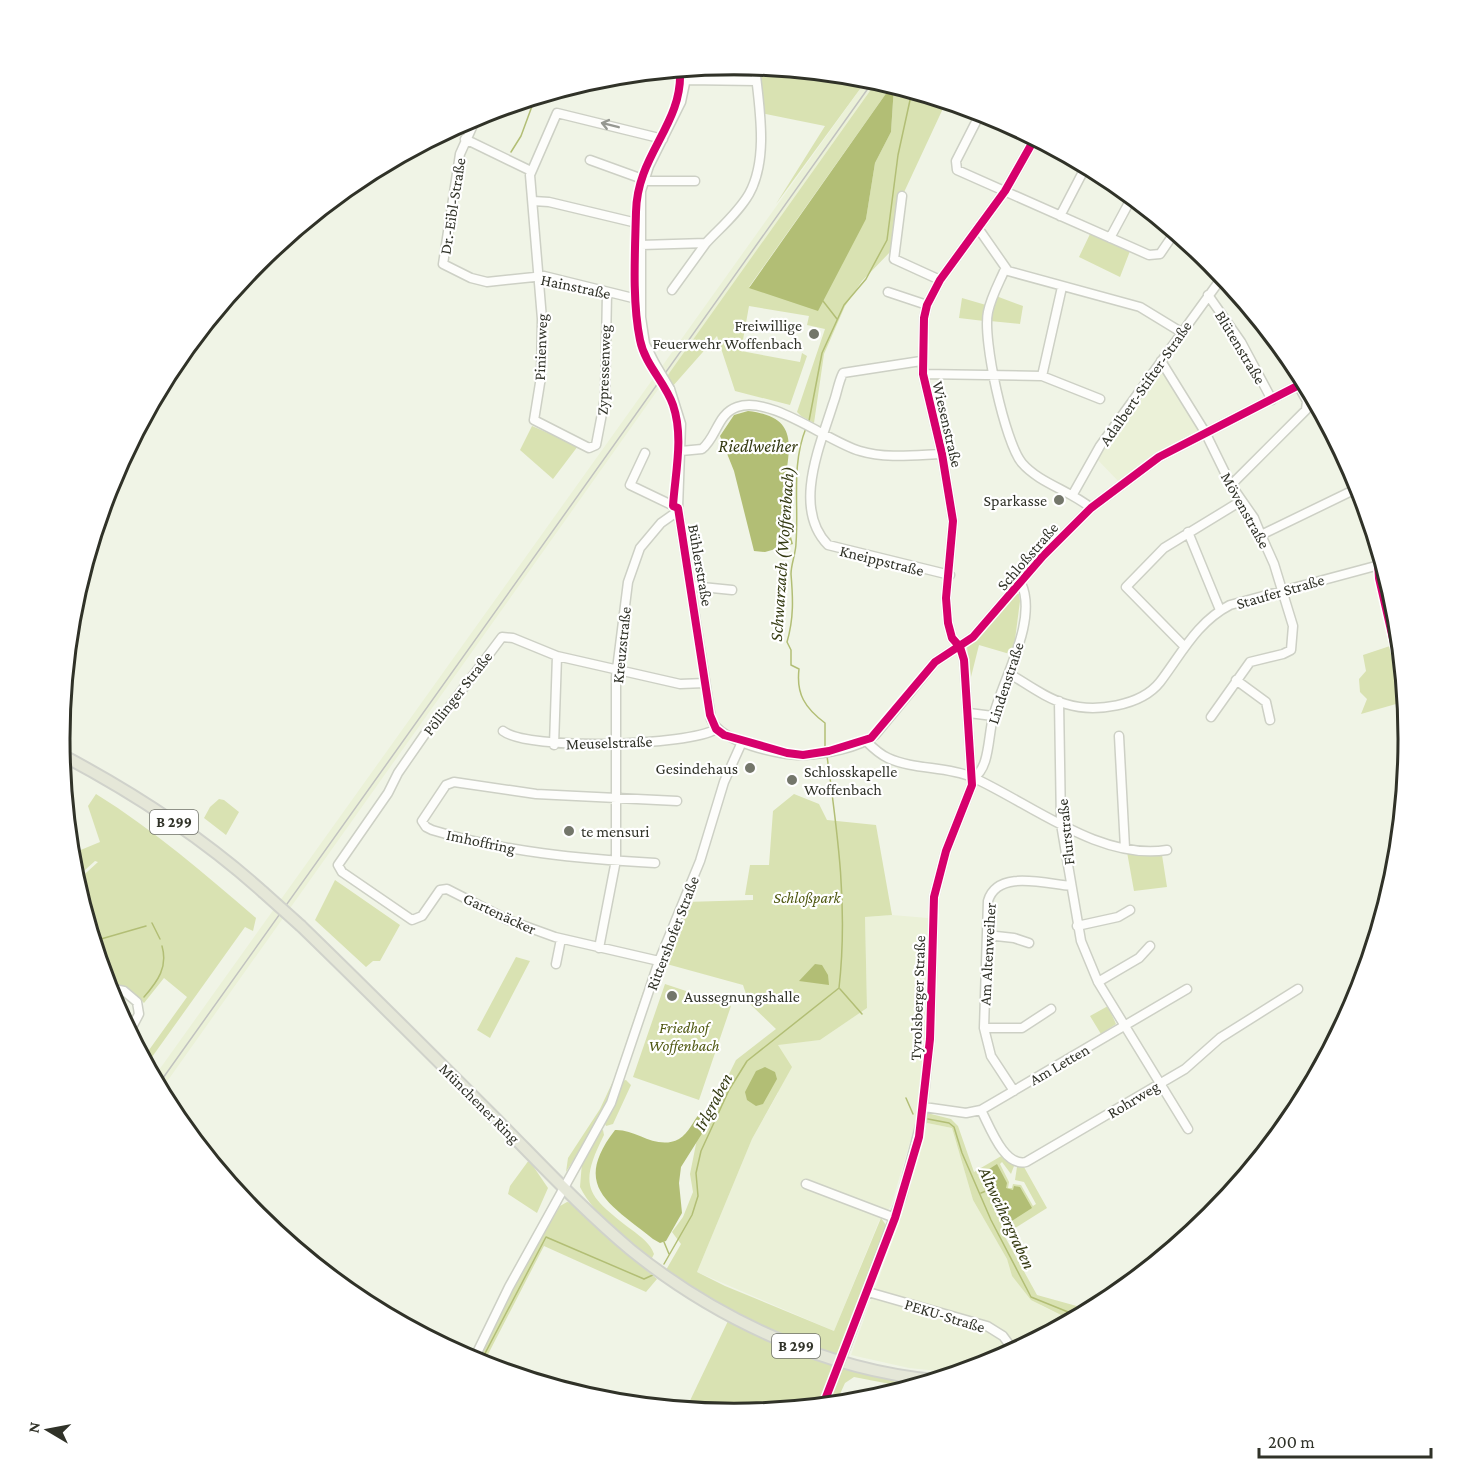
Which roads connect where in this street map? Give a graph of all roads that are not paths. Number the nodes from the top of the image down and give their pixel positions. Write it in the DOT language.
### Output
graph roads {
  1 [pos="756,75"];
  2 [pos="687,76"];
  3 [pos="687,80"];
  4 [pos="756,81"];
  5 [pos="976,121"];
  6 [pos="469,131"];
  7 [pos="465,138"];
  8 [pos="663,139"];
  9 [pos="1031,145"];
  10 [pos="590,160"];
  11 [pos="531,171"];
  12 [pos="1082,174"];
  13 [pos="644,180"];
  14 [pos="695,181"];
  15 [pos="1005,191"];
  16 [pos="902,196"];
  17 [pos="533,201"];
  18 [pos="1128,204"];
  19 [pos="1060,216"];
  20 [pos="641,224"];
  21 [pos="978,228"];
  22 [pos="1110,238"];
  23 [pos="1170,239"];
  24 [pos="706,243"];
  25 [pos="641,245"];
  26 [pos="442,264"];
  27 [pos="1005,269"];
  28 [pos="539,276"];
  29 [pos="940,280"];
  30 [pos="1217,283"];
  31 [pos="1062,287"];
  32 [pos="672,290"];
  33 [pos="888,292"];
  34 [pos="607,293"];
  35 [pos="1208,295"];
  36 [pos="641,300"];
  37 [pos="927,305"];
  38 [pos="1181,332"];
  39 [pos="921,361"];
  40 [pos="1161,361"];
  41 [pos="923,374"];
  42 [pos="994,374"];
  43 [pos="1042,376"];
  44 [pos="1297,386"];
  45 [pos="1100,399"];
  46 [pos="1272,400"];
  47 [pos="1307,402"];
  48 [pos="534,418"];
  49 [pos="822,432"];
  50 [pos="1205,432"];
  51 [pos="681,451"];
  52 [pos="645,453"];
  53 [pos="942,454"];
  54 [pos="1231,485"];
  55 [pos="1350,492"];
  56 [pos="1073,494"];
  57 [pos="1241,501"];
  58 [pos="1091,508"];
  59 [pos="678,509"];
  60 [pos="1188,532"];
  61 [pos="1262,535"];
  62 [pos="1376,566"];
  63 [pos="938,573"];
  64 [pos="950,575"];
  65 [pos="1021,583"];
  66 [pos="692,586"];
  67 [pos="1281,589"];
  68 [pos="732,590"];
  69 [pos="947,592"];
  70 [pos="1220,610"];
  71 [pos="1184,646"];
  72 [pos="960,647"];
  73 [pos="557,656"];
  74 [pos="616,668"];
  75 [pos="1010,674"];
  76 [pos="1236,680"];
  77 [pos="705,683"];
  78 [pos="1059,702"];
  79 [pos="969,713"];
  80 [pos="993,716"];
  81 [pos="1211,717"];
  82 [pos="1270,720"];
  83 [pos="716,729"];
  84 [pos="502,731"];
  85 [pos="1119,736"];
  86 [pos="866,741"];
  87 [pos="742,742"];
  88 [pos="616,743"];
  89 [pos="555,745"];
  90 [pos="71,760"];
  91 [pos="973,778"];
  92 [pos="616,798"];
  93 [pos="677,801"];
  94 [pos="1061,824"];
  95 [pos="1125,848"];
  96 [pos="1167,850"];
  97 [pos="616,860"];
  98 [pos="655,863"];
  99 [pos="338,865"];
  100 [pos="1071,886"];
  101 [pos="1130,910"];
  102 [pos="1077,926"];
  103 [pos="987,936"];
  104 [pos="561,939"];
  105 [pos="1029,944"];
  106 [pos="1150,946"];
  107 [pos="600,948"];
  108 [pos="659,961"];
  109 [pos="556,964"];
  110 [pos="1098,982"];
  111 [pos="1187,989"];
  112 [pos="1298,989"];
  113 [pos="120,990"];
  114 [pos="1051,1009"];
  115 [pos="134,1023"];
  116 [pos="1125,1026"];
  117 [pos="984,1028"];
  118 [pos="1160,1083"];
  119 [pos="1014,1090"];
  120 [pos="924,1107"];
  121 [pos="981,1110"];
  122 [pos="1188,1129"];
  123 [pos="807,1184"];
  124 [pos="565,1187"];
  125 [pos="895,1218"];
  126 [pos="868,1292"];
  127 [pos="1009,1343"];
  128 [pos="477,1351"];
  129 [pos="918,1377"];
  130 [pos="826,1396"];
  1 -- 4 [label="street"];
  2 -- 3 [label="street"];
  3 -- 4 [label="street"];
  3 -- 8 [label="street"];
  4 -- 24 [label="street"];
  5 -- 15 [label="street"];
  6 -- 7 [label="street, Dr.-Eibl-Straße"];
  7 -- 11 [label="street"];
  7 -- 26 [label="street, Dr.-Eibl-Straße"];
  8 -- 11 [label="street, one-way"];
  8 -- 13 [label="street"];
  9 -- 15 [label="street, Wiesenstraße"];
  10 -- 13 [label="street"];
  11 -- 17 [label="street, Pinienweg"];
  12 -- 19 [label="street"];
  13 -- 14 [label="street"];
  13 -- 20 [label="street, Bühlerstraße"];
  15 -- 19 [label="street"];
  15 -- 21 [label="street, Wiesenstraße"];
  16 -- 29 [label="street"];
  17 -- 20 [label="street"];
  17 -- 28 [label="street, Pinienweg"];
  18 -- 22 [label="street"];
  19 -- 22 [label="street"];
  20 -- 25 [label="street, Bühlerstraße"];
  21 -- 27 [label="street"];
  21 -- 29 [label="street, Wiesenstraße"];
  22 -- 23 [label="street"];
  24 -- 25 [label="street"];
  24 -- 32 [label="street"];
  25 -- 36 [label="street, Bühlerstraße"];
  26 -- 28 [label="street, Hainstraße"];
  27 -- 31 [label="street"];
  27 -- 42 [label="street"];
  28 -- 34 [label="street, Hainstraße"];
  28 -- 48 [label="street, Pinienweg"];
  29 -- 37 [label="street, Wiesenstraße"];
  30 -- 35 [label="street, Adalbert-Stifter-Straße"];
  31 -- 38 [label="street"];
  31 -- 43 [label="street"];
  33 -- 37 [label="street"];
  34 -- 36 [label="street, Hainstraße"];
  34 -- 48 [label="street, Zypressenweg"];
  35 -- 38 [label="street, Adalbert-Stifter-Straße"];
  35 -- 46 [label="street, Blütenstraße"];
  36 -- 51 [label="street, Bühlerstraße, bridge"];
  37 -- 39 [label="street, Wiesenstraße"];
  38 -- 40 [label="street, Adalbert-Stifter-Straße"];
  39 -- 41 [label="street, Wiesenstraße"];
  39 -- 49 [label="street, Kneippstraße"];
  40 -- 50 [label="street, Mövenstraße"];
  40 -- 56 [label="street, Adalbert-Stifter-Straße"];
  41 -- 42 [label="street"];
  41 -- 53 [label="street, Wiesenstraße"];
  42 -- 43 [label="street"];
  42 -- 56 [label="street"];
  43 -- 45 [label="street"];
  44 -- 46 [label="street, Schloßstraße"];
  46 -- 50 [label="street, Schloßstraße"];
  47 -- 54 [label="street"];
  49 -- 51 [label="street"];
  49 -- 53 [label="street"];
  49 -- 63 [label="street, Kneippstraße"];
  50 -- 54 [label="street, Mövenstraße"];
  50 -- 58 [label="street, Schloßstraße"];
  51 -- 59 [label="street, Bühlerstraße"];
  52 -- 59 [label="street"];
  53 -- 64 [label="street, Wiesenstraße"];
  54 -- 57 [label="street, Mövenstraße"];
  55 -- 61 [label="street"];
  56 -- 58 [label="street"];
  57 -- 60 [label="street"];
  57 -- 61 [label="street, Mövenstraße"];
  58 -- 65 [label="street, Schloßstraße"];
  59 -- 66 [label="street, Bühlerstraße"];
  59 -- 74 [label="street, Kreuzstraße"];
  60 -- 70 [label="street"];
  60 -- 71 [label="street"];
  61 -- 67 [label="street, Mövenstraße"];
  62 -- 67 [label="street, Staufer Straße"];
  63 -- 64 [label="street, Kneippstraße"];
  63 -- 69 [label="street, Kneippstraße"];
  64 -- 69 [label="street, Wiesenstraße"];
  65 -- 72 [label="street, Schloßstraße"];
  65 -- 75 [label="street, Lindenstraße"];
  66 -- 68 [label="street"];
  66 -- 77 [label="street, Bühlerstraße"];
  67 -- 70 [label="street, Staufer Straße"];
  67 -- 76 [label="street, Mövenstraße"];
  69 -- 72 [label="street, Wiesenstraße"];
  70 -- 71 [label="street, Staufer Straße"];
  71 -- 78 [label="street, Staufer Straße"];
  72 -- 79 [label="street, Tyrolsberger Straße"];
  72 -- 86 [label="street, Schloßstraße"];
  73 -- 74 [label="street, Pöllinger Straße"];
  73 -- 89 [label="street"];
  73 -- 99 [label="street, Pöllinger Straße"];
  74 -- 77 [label="street, Pöllinger Straße"];
  74 -- 88 [label="street, Kreuzstraße"];
  75 -- 78 [label="street, Staufer Straße"];
  75 -- 80 [label="street, Lindenstraße"];
  76 -- 81 [label="street"];
  76 -- 82 [label="street"];
  77 -- 83 [label="street, Bühlerstraße"];
  78 -- 94 [label="street, Flurstraße"];
  79 -- 80 [label="street"];
  79 -- 91 [label="street, Tyrolsberger Straße"];
  80 -- 91 [label="street, Lindenstraße"];
  83 -- 87 [label="street"];
  83 -- 88 [label="street, Meuselstraße"];
  84 -- 89 [label="street, Meuselstraße"];
  85 -- 95 [label="street"];
  86 -- 87 [label="street, Schloßstraße"];
  86 -- 91 [label="street"];
  87 -- 108 [label="street, Rittershofer Straße"];
  88 -- 89 [label="street, Meuselstraße"];
  88 -- 92 [label="street, Kreuzstraße"];
  90 -- 124 [label="main road, Münchener Ring / B 299, bridge"];
  91 -- 94 [label="street"];
  91 -- 120 [label="street, Tyrolsberger Straße"];
  92 -- 93 [label="street"];
  92 -- 97 [label="street, Kreuzstraße"];
  92 -- 97 [label="street, Imhoffring"];
  94 -- 95 [label="street"];
  94 -- 100 [label="street, Flurstraße"];
  95 -- 96 [label="street"];
  97 -- 98 [label="street"];
  97 -- 107 [label="street, Kreuzstraße"];
  99 -- 104 [label="street, Gartenäcker"];
  100 -- 102 [label="street, Flurstraße"];
  100 -- 103 [label="street, Am Altenweiher"];
  101 -- 102 [label="street"];
  102 -- 110 [label="street, Flurstraße"];
  103 -- 105 [label="street"];
  103 -- 117 [label="street, Am Altenweiher"];
  104 -- 107 [label="street, Gartenäcker"];
  104 -- 109 [label="street"];
  106 -- 110 [label="street"];
  107 -- 108 [label="street, Gartenäcker"];
  108 -- 124 [label="street, Rittershofer Straße"];
  110 -- 116 [label="street, Flurstraße"];
  111 -- 116 [label="street, Am Letten"];
  112 -- 118 [label="street, Rohrweg"];
  113 -- 115 [label="street"];
  114 -- 117 [label="street, Am Altenweiher"];
  116 -- 118 [label="street, Flurstraße"];
  116 -- 119 [label="street, Am Letten"];
  117 -- 119 [label="street, Am Altenweiher"];
  118 -- 121 [label="street, Rohrweg"];
  118 -- 122 [label="street, Flurstraße"];
  119 -- 121 [label="street, Am Letten"];
  120 -- 121 [label="street, Am Letten"];
  120 -- 125 [label="street, Tyrolsberger Straße"];
  123 -- 125 [label="street"];
  124 -- 128 [label="street, Rittershofer Straße"];
  124 -- 129 [label="main road, Münchener Ring / B 299"];
  125 -- 126 [label="street, Tyrolsberger Straße"];
  126 -- 127 [label="street, PEKU-Straße"];
  126 -- 130 [label="street, Tyrolsberger Straße, bridge"];
}
